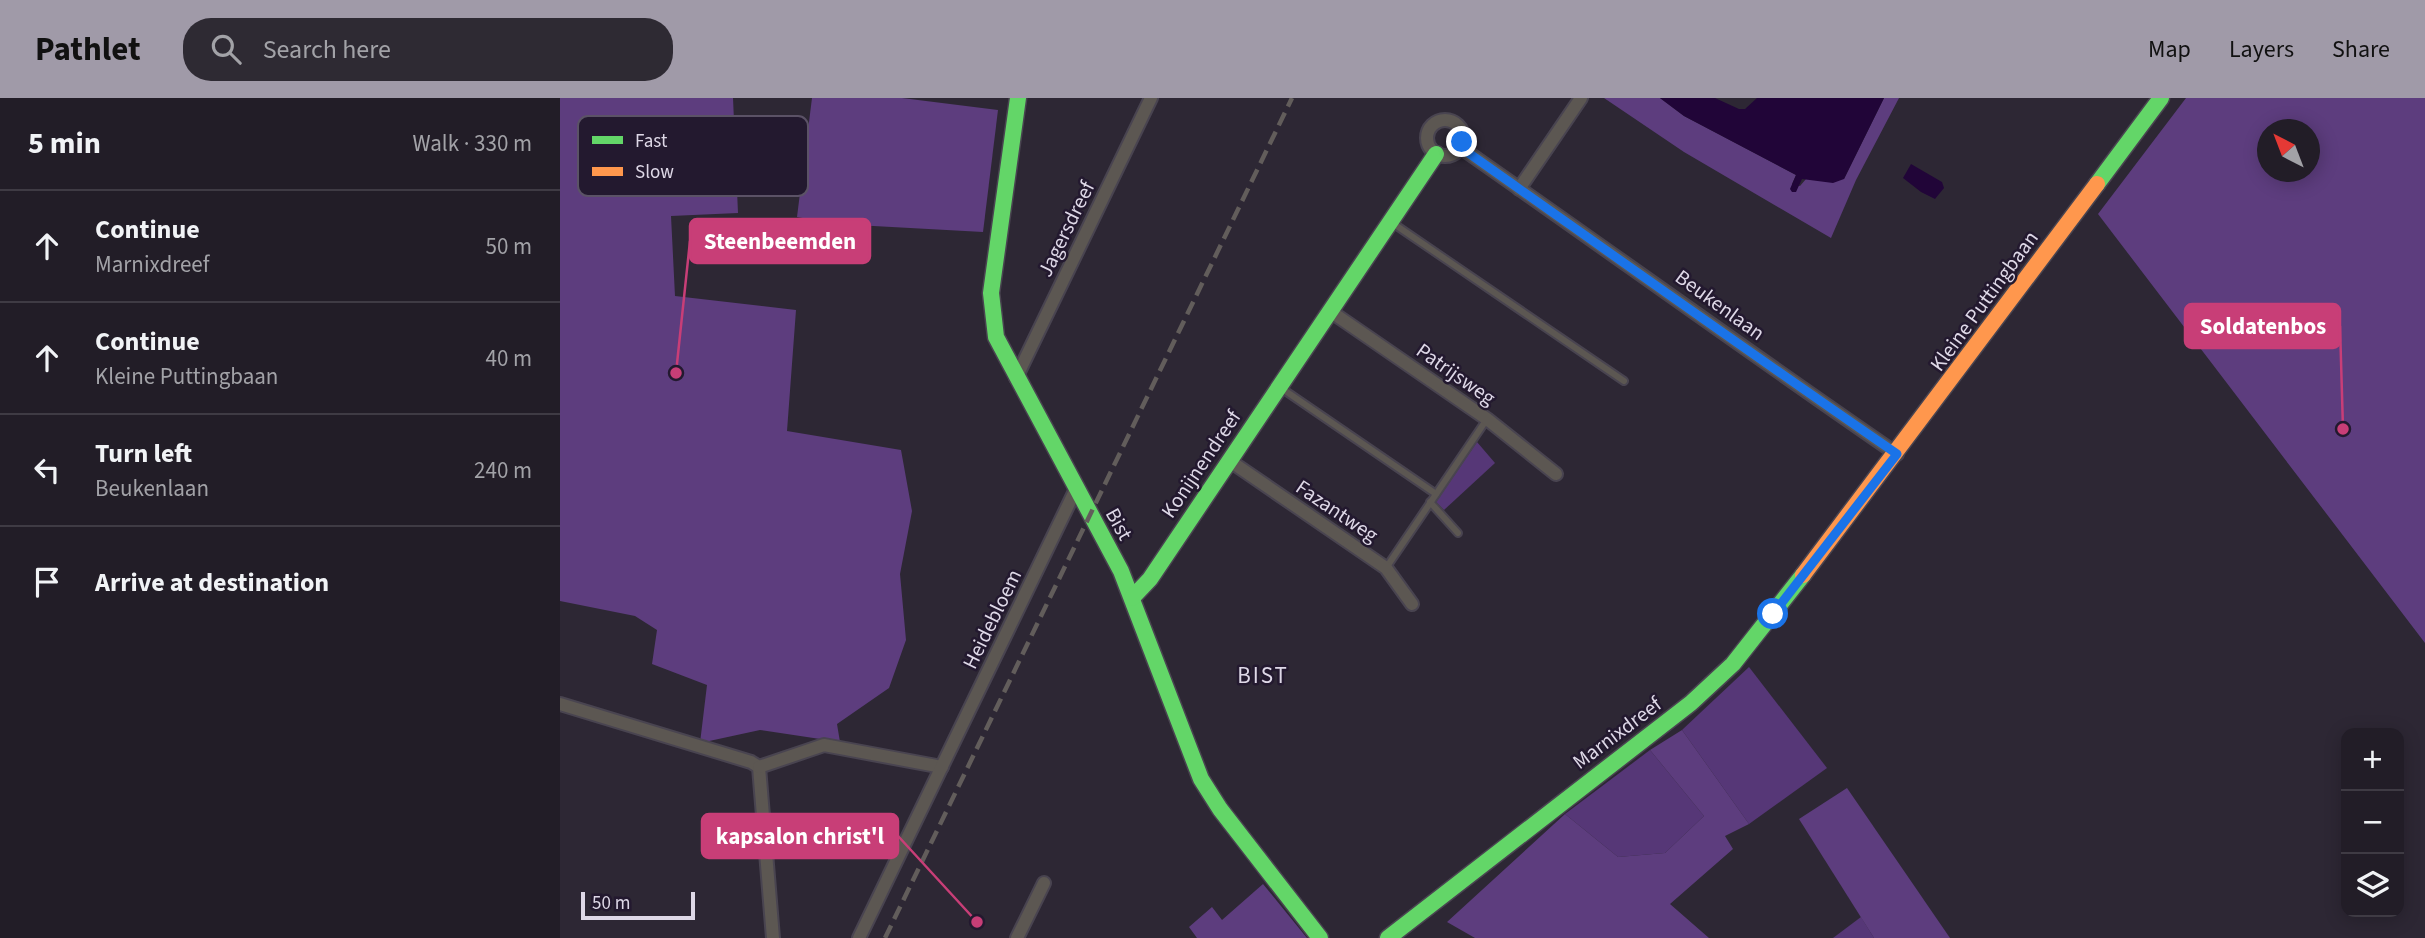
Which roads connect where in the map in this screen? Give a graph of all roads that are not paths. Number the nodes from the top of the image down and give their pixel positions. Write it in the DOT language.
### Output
graph roads {
  1 [pos="1018,98"];
  2 [pos="1151,98"];
  3 [pos="1581,98"];
  4 [pos="2161,98"];
  5 [pos="1460,147"];
  6 [pos="1436,154"];
  7 [pos="1519,189"];
  8 [pos="1391,222"];
  9 [pos="1330,312"];
  10 [pos="1016,378"];
  11 [pos="1624,381"];
  12 [pos="1278,386"];
  13 [pos="1487,419"];
  14 [pos="1897,454"];
  15 [pos="1230,461"];
  16 [pos="1556,474"];
  17 [pos="1076,489"];
  18 [pos="1436,494"];
  19 [pos="1430,502"];
  20 [pos="1838,527"];
  21 [pos="1458,533"];
  22 [pos="1386,568"];
  23 [pos="1132,598"];
  24 [pos="1412,604"];
  25 [pos="560,704"];
  26 [pos="760,767"];
  27 [pos="942,767"];
  28 [pos="1044,883"];
  29 [pos="773,938"];
  30 [pos="859,938"];
  31 [pos="1017,938"];
  32 [pos="1320,938"];
  33 [pos="1388,938"];
  1 -- 10 [label="street, Bist"];
  2 -- 10 [label="street, Jagersdreef"];
  3 -- 7 [label="street"];
  4 -- 14 [label="street, Kleine Puttingbaan"];
  5 -- 6 [label="street"];
  5 -- 6 [label="street, Beukenlaan"];
  5 -- 7 [label="street, Beukenlaan"];
  6 -- 8 [label="street"];
  7 -- 14 [label="street, Beukenlaan"];
  8 -- 9 [label="street, Konijnendreef"];
  8 -- 11 [label="lane"];
  9 -- 12 [label="street, Konijnendreef"];
  9 -- 13 [label="street, Patrijsweg"];
  10 -- 17 [label="street, Bist"];
  12 -- 15 [label="street, Konijnendreef"];
  12 -- 18 [label="lane"];
  13 -- 16 [label="street, Patrijsweg"];
  13 -- 18 [label="lane"];
  14 -- 20 [label="street, Kleine Puttingbaan"];
  15 -- 22 [label="street, Fazantweg"];
  15 -- 23 [label="street, Konijnendreef"];
  17 -- 23 [label="street, Bist"];
  17 -- 27 [label="street, Heidebloem"];
  18 -- 19 [label="lane"];
  19 -- 21 [label="lane"];
  19 -- 22 [label="lane"];
  20 -- 33 [label="street, Marnixdreef"];
  22 -- 24 [label="street, Fazantweg"];
  23 -- 32 [label="street, Bist"];
  25 -- 26 [label="street"];
  26 -- 27 [label="street"];
  26 -- 29 [label="street"];
  27 -- 30 [label="street, Heidebloem"];
  28 -- 31 [label="street"];
}
